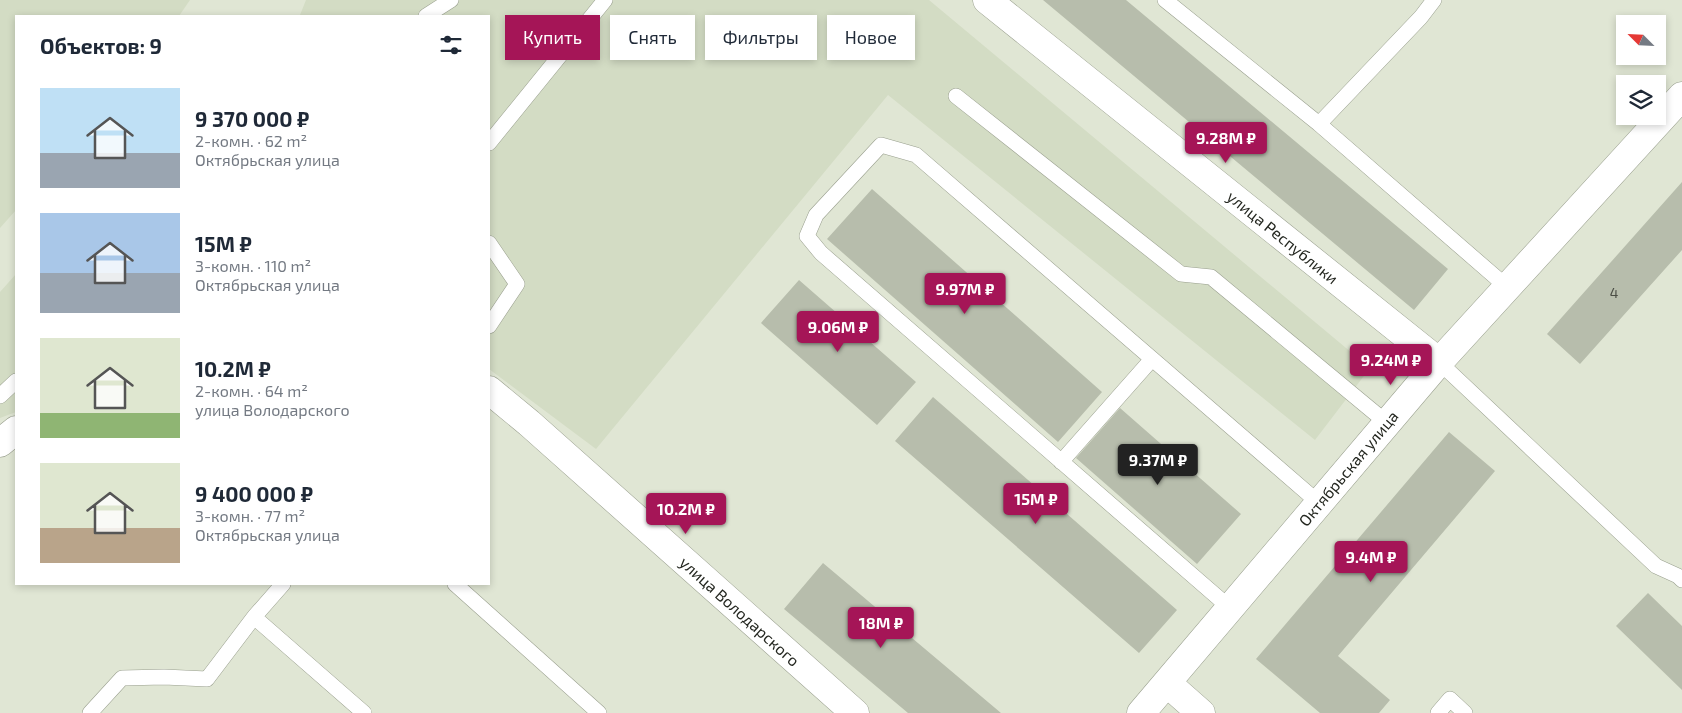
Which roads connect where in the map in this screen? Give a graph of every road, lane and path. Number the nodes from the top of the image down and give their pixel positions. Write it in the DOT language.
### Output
graph roads {
  1 [pos="451,0"];
  2 [pos="605,0"];
  3 [pos="987,0"];
  4 [pos="1165,0"];
  5 [pos="1434,0"];
  6 [pos="428,15"];
  7 [pos="956,96"];
  8 [pos="1682,96"];
  9 [pos="1319,124"];
  10 [pos="490,142"];
  11 [pos="490,244"];
  12 [pos="1507,287"];
  13 [pos="490,324"];
  14 [pos="1152,359"];
  15 [pos="1439,362"];
  16 [pos="15,382"];
  17 [pos="490,391"];
  18 [pos="0,396"];
  19 [pos="1387,423"];
  20 [pos="15,431"];
  21 [pos="0,443"];
  22 [pos="1061,462"];
  23 [pos="1319,503"];
  24 [pos="1682,580"];
  25 [pos="282,585"];
  26 [pos="456,585"];
  27 [pos="1230,608"];
  28 [pos="254,616"];
  29 [pos="1167,682"];
  30 [pos="90,713"];
  31 [pos="364,713"];
  32 [pos="599,713"];
  33 [pos="855,713"];
  34 [pos="1141,713"];
  35 [pos="1202,713"];
  36 [pos="1438,713"];
  37 [pos="1465,713"];
  1 -- 6 [label="lane"];
  2 -- 10 [label="lane"];
  3 -- 15 [label="street, улица Республики"];
  4 -- 9 [label="lane"];
  5 -- 9 [label="lane"];
  7 -- 19 [label="lane"];
  8 -- 12 [label="street, Октябрьская улица"];
  9 -- 12 [label="lane"];
  11 -- 13 [label="lane"];
  12 -- 15 [label="street, Октябрьская улица"];
  14 -- 22 [label="lane"];
  14 -- 22 [label="lane"];
  14 -- 23 [label="lane"];
  15 -- 19 [label="street, Октябрьская улица"];
  15 -- 24 [label="lane"];
  16 -- 18 [label="lane"];
  17 -- 33 [label="street, улица Володарского"];
  19 -- 23 [label="street, Октябрьская улица"];
  20 -- 21 [label="street"];
  22 -- 27 [label="lane"];
  23 -- 27 [label="street, Октябрьская улица"];
  25 -- 28 [label="lane"];
  26 -- 32 [label="lane"];
  27 -- 29 [label="street, Октябрьская улица"];
  28 -- 30 [label="lane"];
  28 -- 31 [label="lane"];
  29 -- 34 [label="street, Октябрьская улица"];
  29 -- 35 [label="street"];
  36 -- 37 [label="lane"];
}
